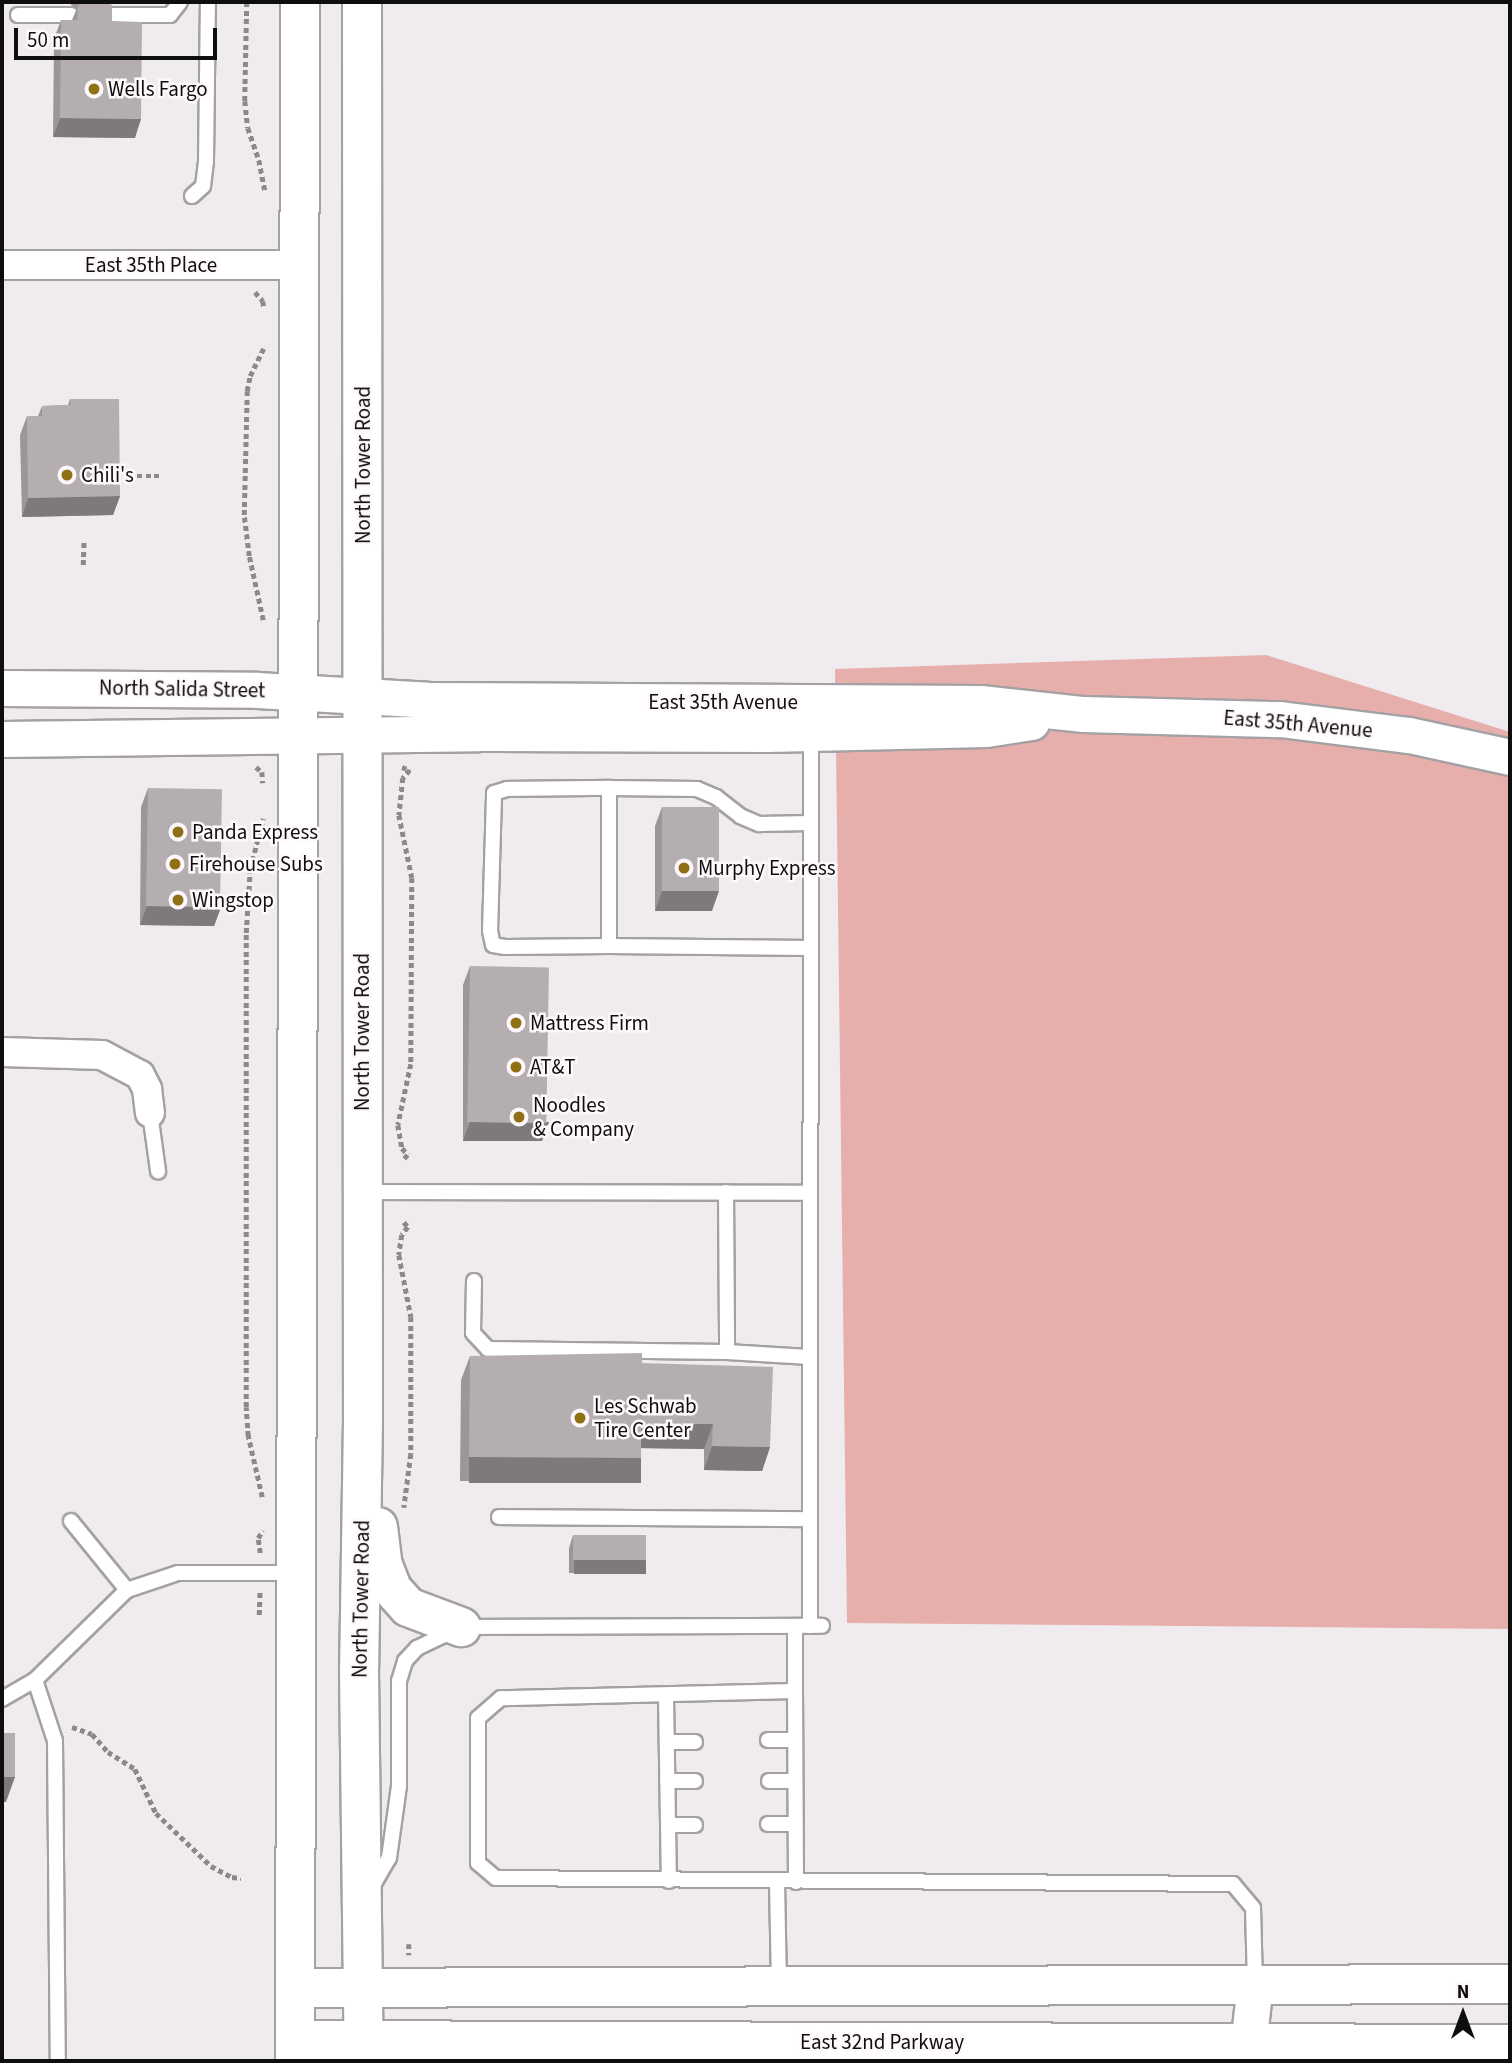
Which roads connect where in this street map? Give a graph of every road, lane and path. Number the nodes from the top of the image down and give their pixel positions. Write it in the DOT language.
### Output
graph roads {
  1 [pos="180,2"];
  2 [pos="208,2"];
  3 [pos="247,2"];
  4 [pos="300,2"];
  5 [pos="362,2"];
  6 [pos="18,15"];
  7 [pos="71,15"];
  8 [pos="105,15"];
  9 [pos="266,194"];
  10 [pos="192,196"];
  11 [pos="2,265"];
  12 [pos="300,265"];
  13 [pos="257,287"];
  14 [pos="265,313"];
  15 [pos="266,336"];
  16 [pos="136,476"];
  17 [pos="162,476"];
  18 [pos="84,540"];
  19 [pos="83,565"];
  20 [pos="264,625"];
  21 [pos="2,688"];
  22 [pos="298,691"];
  23 [pos="363,694"];
  24 [pos="811,718"];
  25 [pos="297,736"];
  26 [pos="363,737"];
  27 [pos="2,739"];
  28 [pos="1510,757"];
  29 [pos="256,760"];
  30 [pos="407,767"];
  31 [pos="610,789"];
  32 [pos="265,793"];
  33 [pos="264,816"];
  34 [pos="810,823"];
  35 [pos="609,946"];
  36 [pos="810,948"];
  37 [pos="2,1052"];
  38 [pos="150,1113"];
  39 [pos="404,1159"];
  40 [pos="158,1171"];
  41 [pos="361,1192"];
  42 [pos="726,1192"];
  43 [pos="808,1193"];
  44 [pos="404,1222"];
  45 [pos="474,1281"];
  46 [pos="727,1352"];
  47 [pos="809,1357"];
  48 [pos="363,1420"];
  49 [pos="264,1503"];
  50 [pos="402,1515"];
  51 [pos="265,1517"];
  52 [pos="499,1517"];
  53 [pos="809,1519"];
  54 [pos="71,1521"];
  55 [pos="260,1541"];
  56 [pos="297,1573"];
  57 [pos="127,1590"];
  58 [pos="809,1626"];
  59 [pos="461,1627"];
  60 [pos="35,1680"];
  61 [pos="795,1691"];
  62 [pos="666,1696"];
  63 [pos="2,1699"];
  64 [pos="68,1726"];
  65 [pos="768,1740"];
  66 [pos="795,1740"];
  67 [pos="667,1742"];
  68 [pos="695,1742"];
  69 [pos="769,1780"];
  70 [pos="795,1780"];
  71 [pos="667,1781"];
  72 [pos="695,1781"];
  73 [pos="768,1824"];
  74 [pos="795,1824"];
  75 [pos="668,1825"];
  76 [pos="695,1825"];
  77 [pos="241,1878"];
  78 [pos="669,1881"];
  79 [pos="777,1882"];
  80 [pos="796,1882"];
  81 [pos="361,1907"];
  82 [pos="1255,1984"];
  83 [pos="1510,1984"];
  84 [pos="363,1986"];
  85 [pos="779,1987"];
  86 [pos="296,1988"];
  87 [pos="1510,2044"];
  88 [pos="295,2050"];
  89 [pos="364,2050"];
  90 [pos="1246,2053"];
  91 [pos="58,2061"];
  1 -- 8 [label="lane"];
  2 -- 10 [label="lane"];
  3 -- 9 [label="path"];
  4 -- 12 [label="main road"];
  5 -- 23 [label="main road, North Tower Road"];
  6 -- 7 [label="lane"];
  11 -- 12 [label="street, East 35th Place"];
  12 -- 22 [label="main road"];
  13 -- 14 [label="path"];
  15 -- 20 [label="path"];
  16 -- 17 [label="path"];
  18 -- 19 [label="path"];
  21 -- 22 [label="street, North Salida Street"];
  22 -- 23 [label="street, North Salida Street"];
  22 -- 25 [label="main road"];
  23 -- 24 [label="street, East 35th Avenue"];
  23 -- 26 [label="main road, North Tower Road"];
  24 -- 26 [label="street, East 35th Avenue"];
  24 -- 28 [label="street, East 35th Avenue"];
  24 -- 34 [label="lane"];
  25 -- 26 [label="street, East 35th Avenue"];
  25 -- 27 [label="street"];
  25 -- 56 [label="main road"];
  26 -- 41 [label="main road, North Tower Road"];
  29 -- 32 [label="path"];
  30 -- 39 [label="path"];
  31 -- 34 [label="lane"];
  31 -- 35 [label="lane"];
  31 -- 35 [label="lane"];
  33 -- 49 [label="path"];
  34 -- 36 [label="lane"];
  35 -- 36 [label="lane"];
  36 -- 43 [label="lane"];
  37 -- 38 [label="street"];
  38 -- 40 [label="lane"];
  41 -- 42 [label="lane"];
  41 -- 48 [label="main road, North Tower Road"];
  42 -- 43 [label="lane"];
  42 -- 46 [label="lane"];
  43 -- 47 [label="lane"];
  44 -- 50 [label="path"];
  45 -- 46 [label="lane"];
  46 -- 47 [label="lane"];
  47 -- 53 [label="lane"];
  48 -- 59 [label="main road"];
  48 -- 81 [label="main road, North Tower Road"];
  51 -- 55 [label="path"];
  52 -- 53 [label="lane"];
  53 -- 58 [label="lane"];
  54 -- 57 [label="lane"];
  56 -- 57 [label="lane"];
  56 -- 86 [label="main road"];
  57 -- 60 [label="lane"];
  58 -- 59 [label="lane"];
  58 -- 61 [label="lane"];
  59 -- 81 [label="lane"];
  60 -- 63 [label="lane"];
  60 -- 91 [label="lane"];
  61 -- 62 [label="lane"];
  61 -- 66 [label="lane"];
  62 -- 67 [label="lane"];
  62 -- 78 [label="lane"];
  64 -- 77 [label="path"];
  65 -- 66 [label="lane"];
  66 -- 70 [label="lane"];
  67 -- 68 [label="lane"];
  67 -- 71 [label="lane"];
  69 -- 70 [label="lane"];
  70 -- 74 [label="lane"];
  71 -- 72 [label="lane"];
  71 -- 75 [label="lane"];
  73 -- 74 [label="lane"];
  74 -- 80 [label="lane"];
  75 -- 76 [label="lane"];
  75 -- 78 [label="lane"];
  78 -- 79 [label="lane"];
  79 -- 80 [label="lane"];
  79 -- 85 [label="lane"];
  80 -- 82 [label="lane"];
  81 -- 84 [label="main road, North Tower Road"];
  82 -- 83 [label="main road"];
  82 -- 85 [label="main road"];
  82 -- 90 [label="street"];
  84 -- 85 [label="main road"];
  84 -- 86 [label="main road"];
  84 -- 89 [label="main road, North Tower Road"];
  86 -- 88 [label="main road"];
  87 -- 90 [label="main road, East 32nd Parkway"];
  88 -- 89 [label="main road, East 32nd Parkway"];
  89 -- 90 [label="main road, East 32nd Parkway"];
}
